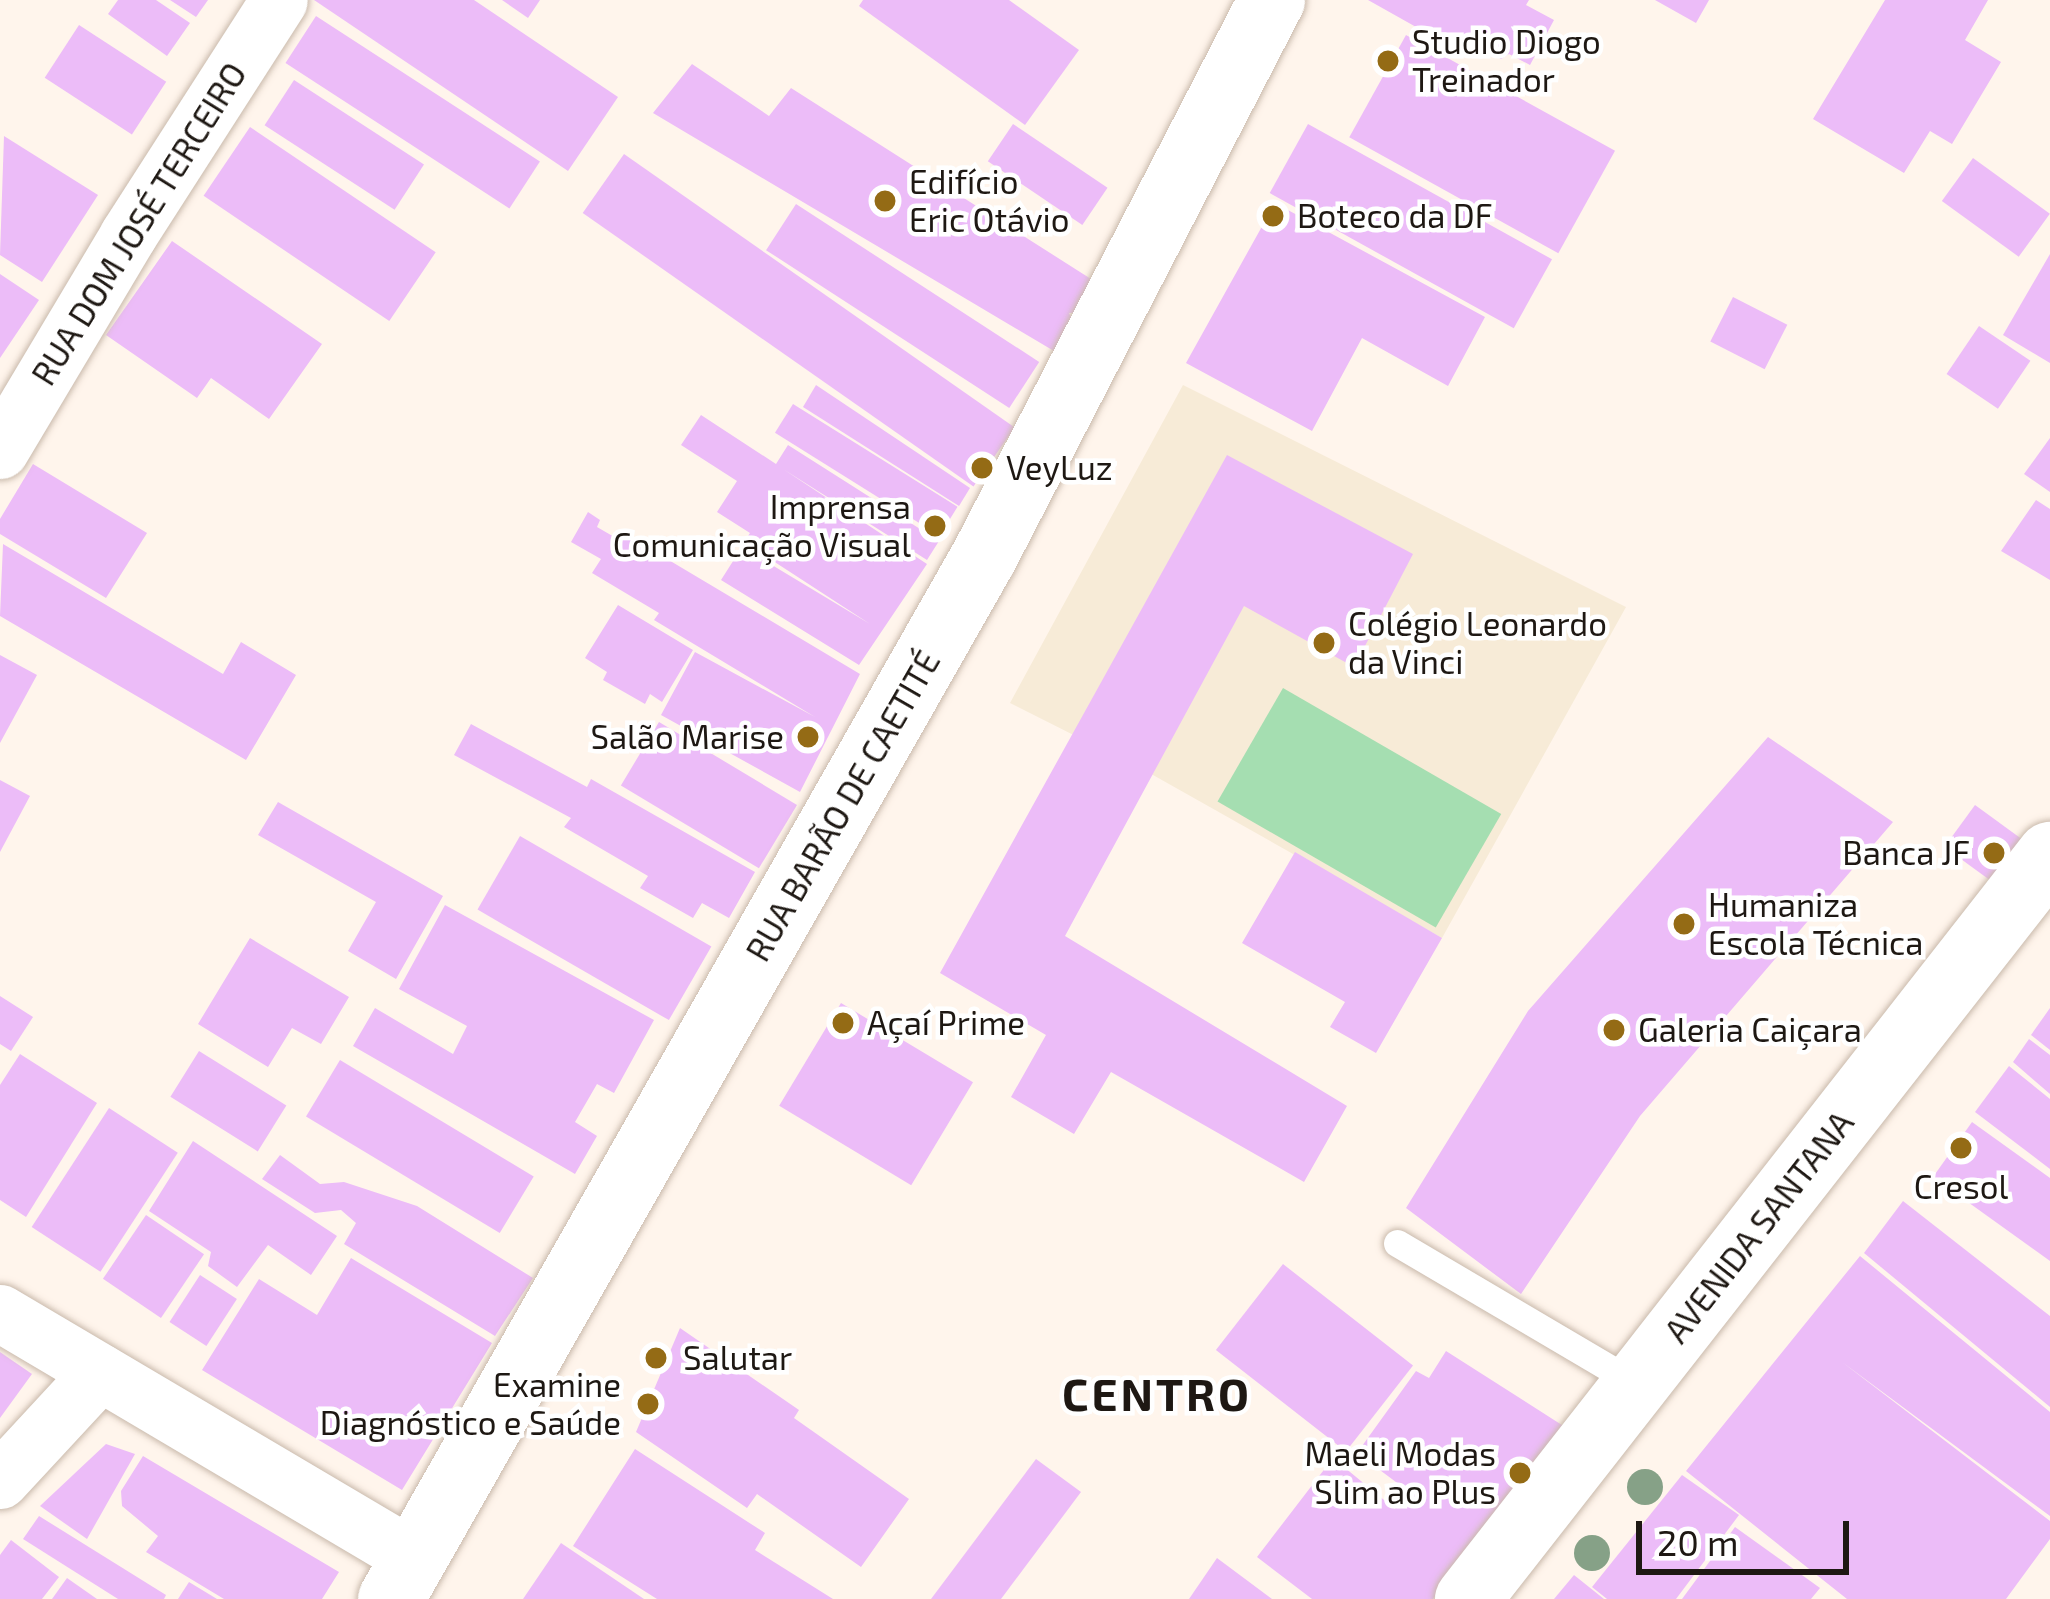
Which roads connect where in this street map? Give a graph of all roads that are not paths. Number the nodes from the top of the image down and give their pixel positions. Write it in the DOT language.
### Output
graph roads {
  1 [pos="279,0"];
  2 [pos="1272,0"];
  3 [pos="0,450"];
  4 [pos="2050,855"];
  5 [pos="1397,1243"];
  6 [pos="0,1313"];
  7 [pos="100,1372"];
  8 [pos="1636,1384"];
  9 [pos="0,1480"];
  10 [pos="403,1578"];
  11 [pos="1468,1599"];
  1 -- 3 [label="street, RUA DOM JOSÉ TERCEIRO"];
  2 -- 10 [label="main road, RUA BARÃO DE CAETITÉ"];
  4 -- 8 [label="main road, AVENIDA SANTANA"];
  5 -- 8 [label="lane"];
  6 -- 7 [label="street"];
  7 -- 9 [label="street"];
  7 -- 10 [label="street"];
  8 -- 11 [label="main road, AVENIDA SANTANA"];
}
